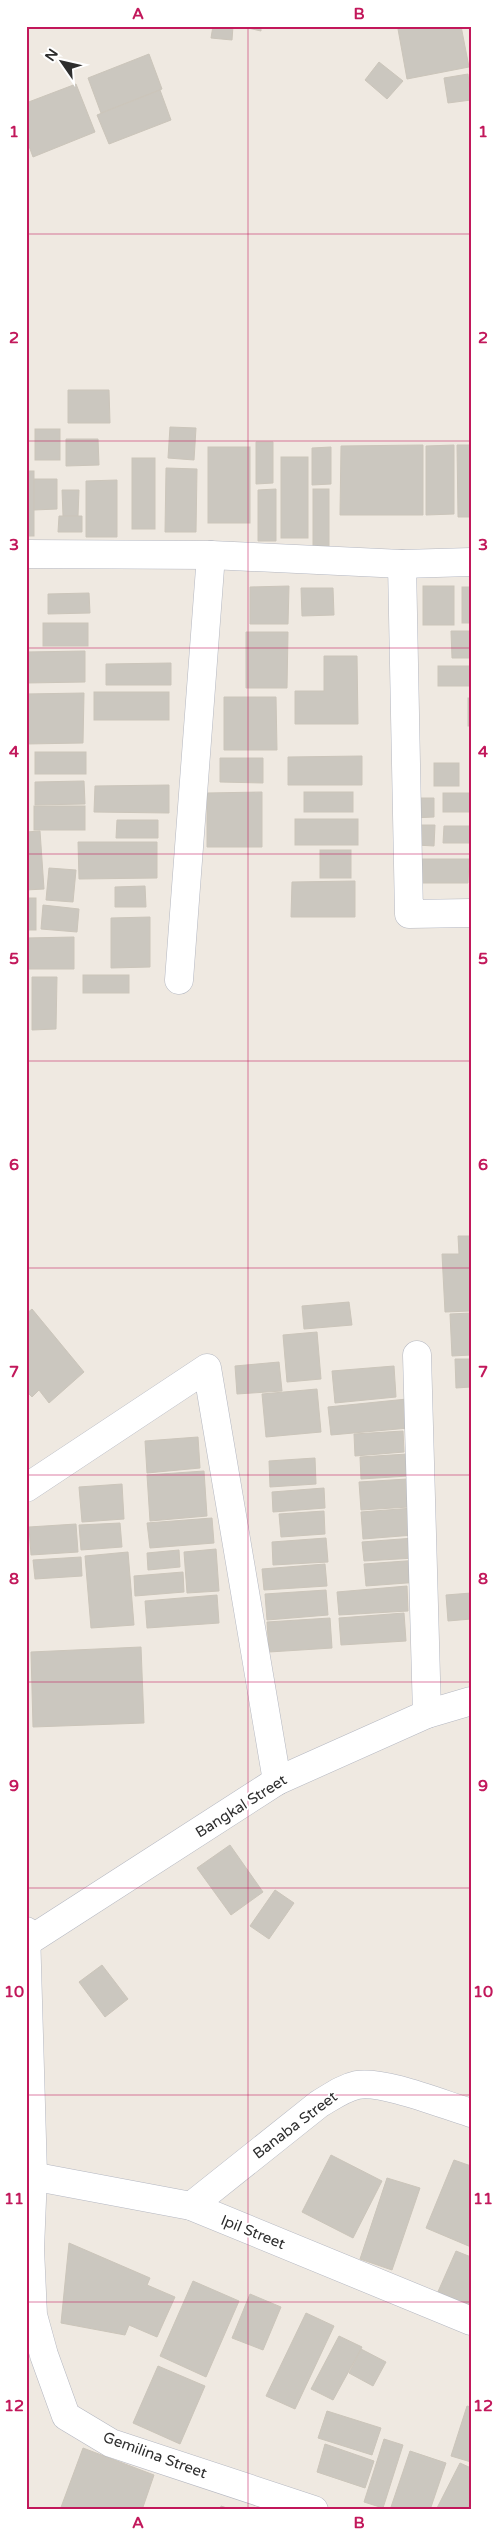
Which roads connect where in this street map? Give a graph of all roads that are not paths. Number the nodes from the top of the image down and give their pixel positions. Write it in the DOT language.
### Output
graph roads {
  1 [pos="26,554"];
  2 [pos="211,555"];
  3 [pos="471,562"];
  4 [pos="402,564"];
  5 [pos="471,913"];
  6 [pos="178,980"];
  7 [pos="417,1354"];
  8 [pos="26,1488"];
  9 [pos="471,1701"];
  10 [pos="427,1714"];
  11 [pos="277,1781"];
  12 [pos="27,1937"];
  13 [pos="471,2113"];
  14 [pos="30,2175"];
  15 [pos="191,2206"];
  16 [pos="471,2321"];
  17 [pos="314,2510"];
  1 -- 2 [label="street"];
  2 -- 4 [label="street"];
  2 -- 6 [label="street"];
  3 -- 4 [label="street"];
  4 -- 5 [label="street"];
  7 -- 10 [label="street"];
  8 -- 11 [label="street"];
  9 -- 10 [label="street, Bangkal Street"];
  10 -- 11 [label="street, Bangkal Street"];
  11 -- 12 [label="street, Bangkal Street"];
  12 -- 14 [label="street, Gemilina Street"];
  13 -- 15 [label="street, Banaba Street"];
  14 -- 15 [label="street, Ipil Street"];
  14 -- 17 [label="street, Gemilina Street"];
  15 -- 16 [label="street, Ipil Street"];
}
